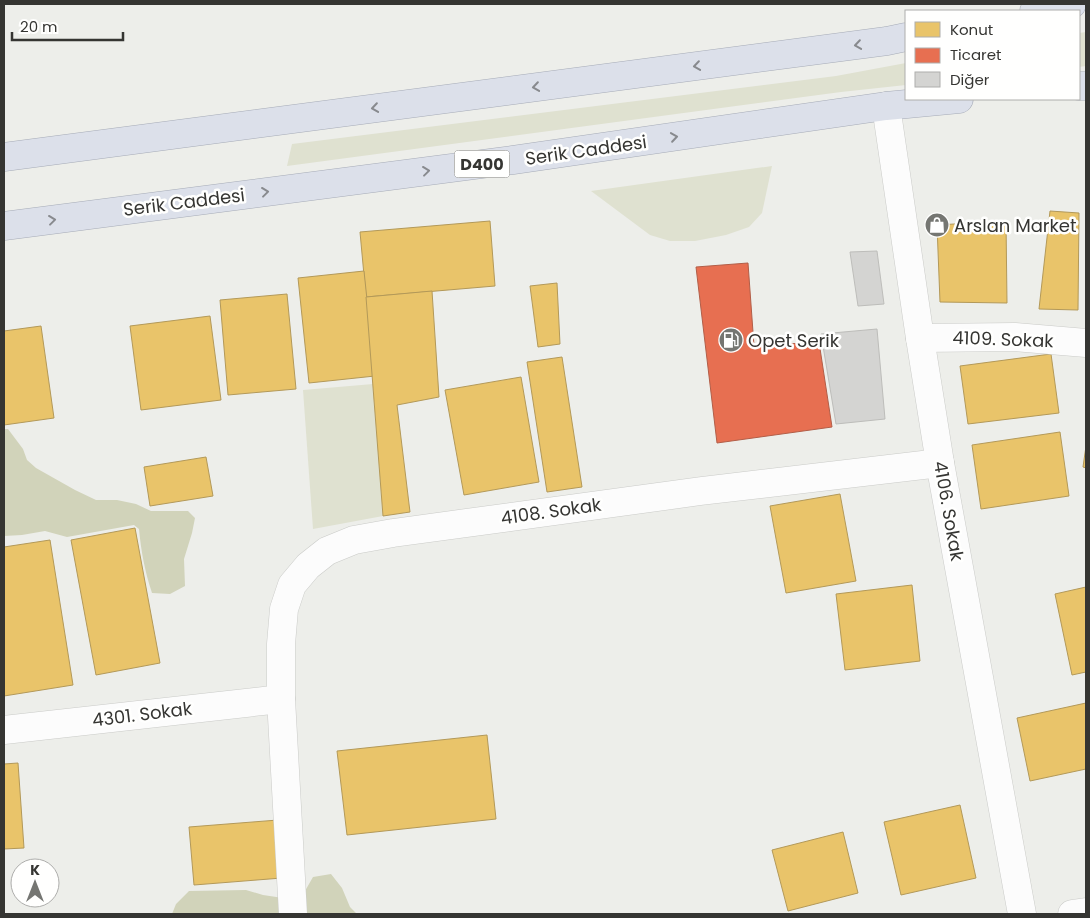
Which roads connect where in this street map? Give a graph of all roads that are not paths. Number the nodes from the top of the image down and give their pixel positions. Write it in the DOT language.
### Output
graph roads {
  1 [pos="1072,4"];
  2 [pos="1039,10"];
  3 [pos="905,37"];
  4 [pos="949,100"];
  5 [pos="886,106"];
  6 [pos="4,157"];
  7 [pos="4,226"];
  8 [pos="920,338"];
  9 [pos="1086,343"];
  10 [pos="940,463"];
  11 [pos="281,699"];
  12 [pos="4,730"];
  13 [pos="1086,912"];
  14 [pos="293,914"];
  15 [pos="1022,914"];
  16 [pos="1072,914"];
  1 -- 2 [label="highway"];
  3 -- 6 [label="highway, one-way"];
  4 -- 5 [label="highway, Serik Caddesi / D400"];
  7 -- 5 [label="highway, Serik Caddesi / D400, one-way"];
  5 -- 8 [label="street, 4106. Sokak"];
  8 -- 9 [label="street, 4109. Sokak"];
  8 -- 10 [label="street, 4106. Sokak"];
  10 -- 11 [label="street, 4108. Sokak"];
  10 -- 15 [label="street, 4106. Sokak"];
  11 -- 12 [label="street, 4301. Sokak"];
  11 -- 14 [label="street, 4108. Sokak"];
  13 -- 16 [label="street"];
}
